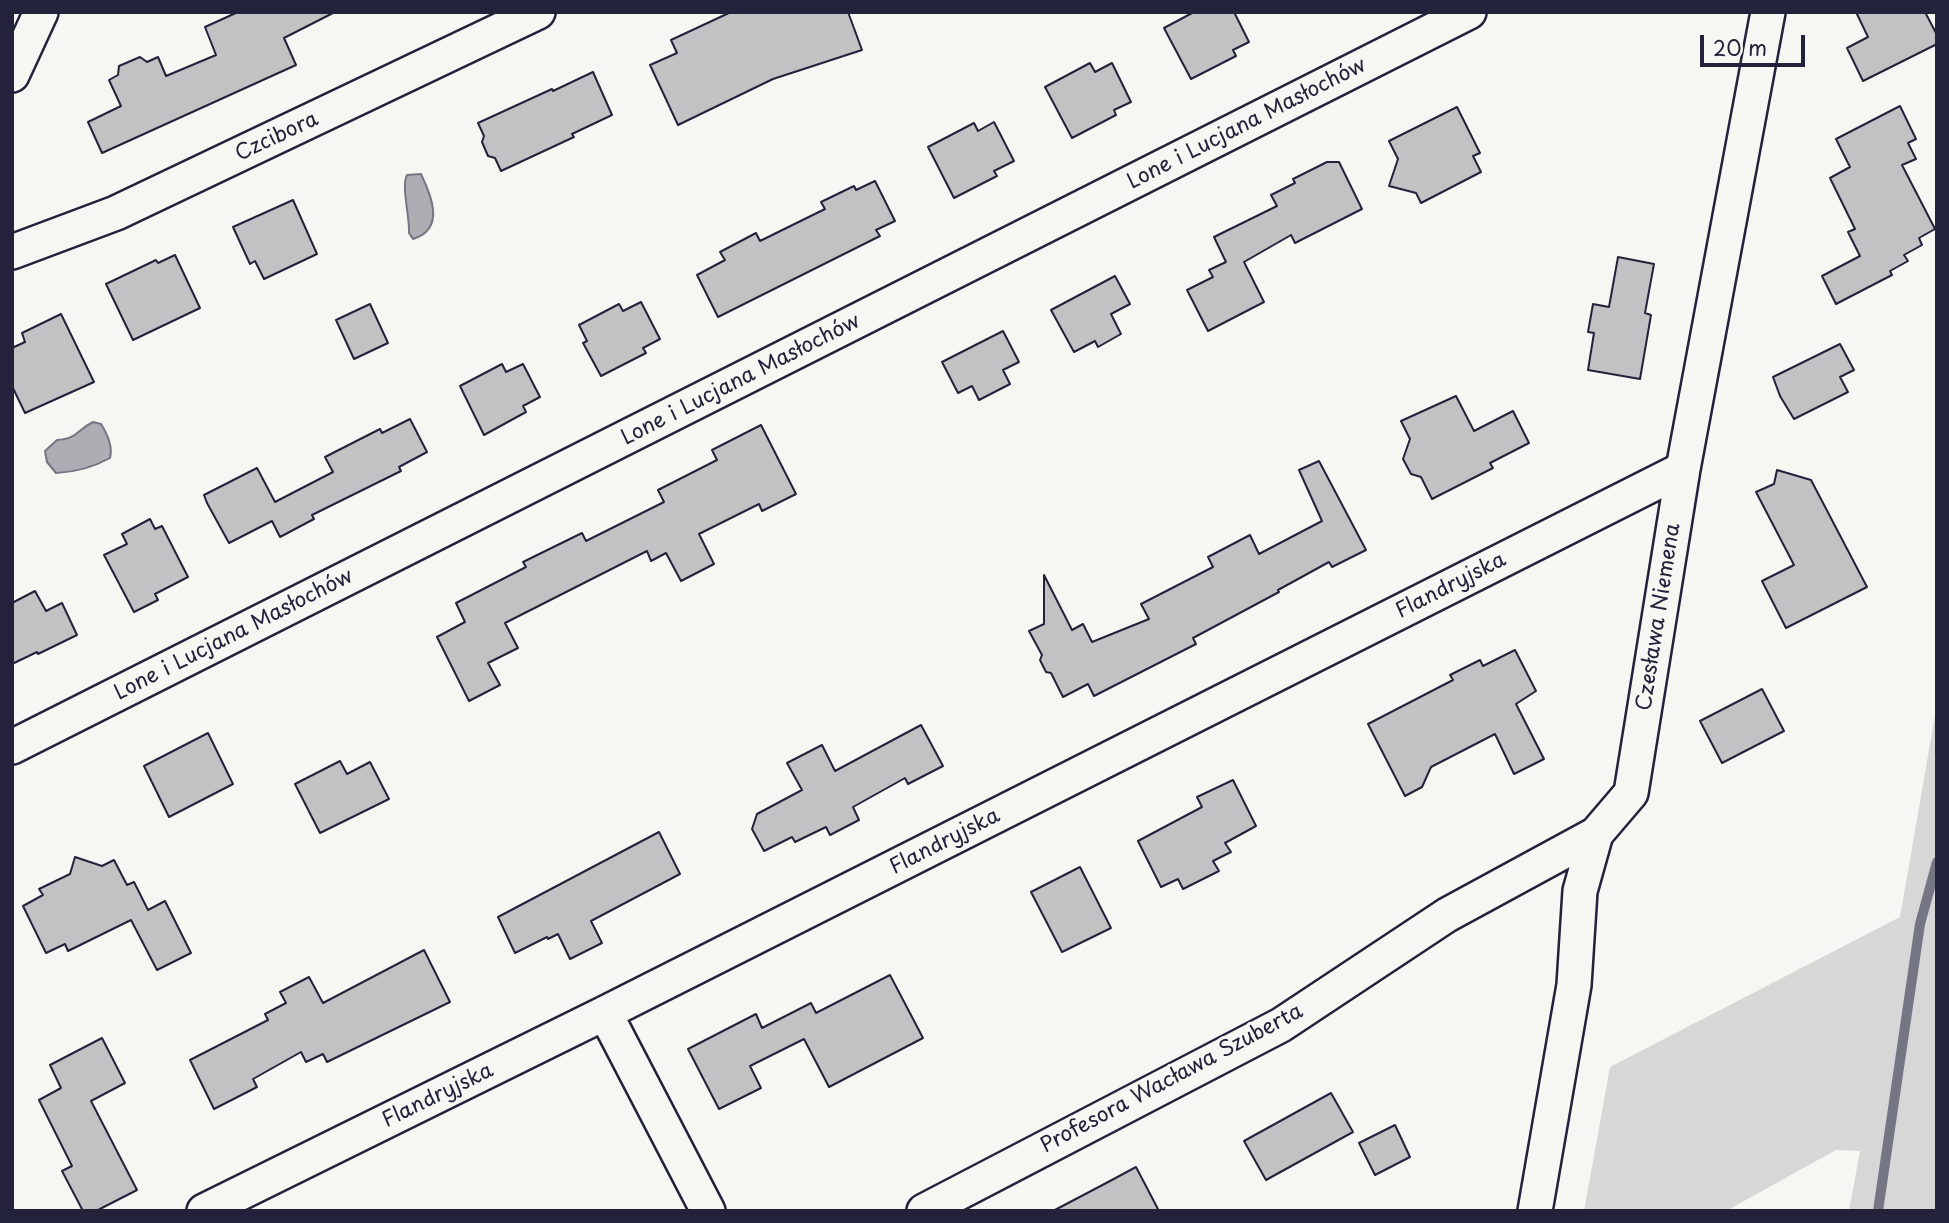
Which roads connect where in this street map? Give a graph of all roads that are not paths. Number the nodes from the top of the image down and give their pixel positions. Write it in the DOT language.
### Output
graph roads {
  1 [pos="41,12"];
  2 [pos="538,12"];
  3 [pos="1469,12"];
  4 [pos="1768,12"];
  5 [pos="12,75"];
  6 [pos="12,252"];
  7 [pos="1683,469"];
  8 [pos="12,747"];
  9 [pos="1596,834"];
  10 [pos="605,1013"];
  11 [pos="204,1211"];
  12 [pos="708,1211"];
  13 [pos="924,1211"];
  14 [pos="1535,1211"];
  1 -- 5 [label="street"];
  2 -- 6 [label="street, Czcibora"];
  3 -- 8 [label="street, Lone i Lucjana Masłochów"];
  4 -- 7 [label="street, Czesława Niemena"];
  7 -- 9 [label="street, Czesława Niemena"];
  7 -- 10 [label="street, Flandryjska"];
  9 -- 13 [label="street, Profesora Wacława Szuberta"];
  9 -- 14 [label="street, Czesława Niemena"];
  10 -- 11 [label="street, Flandryjska"];
  10 -- 12 [label="street"];
}
